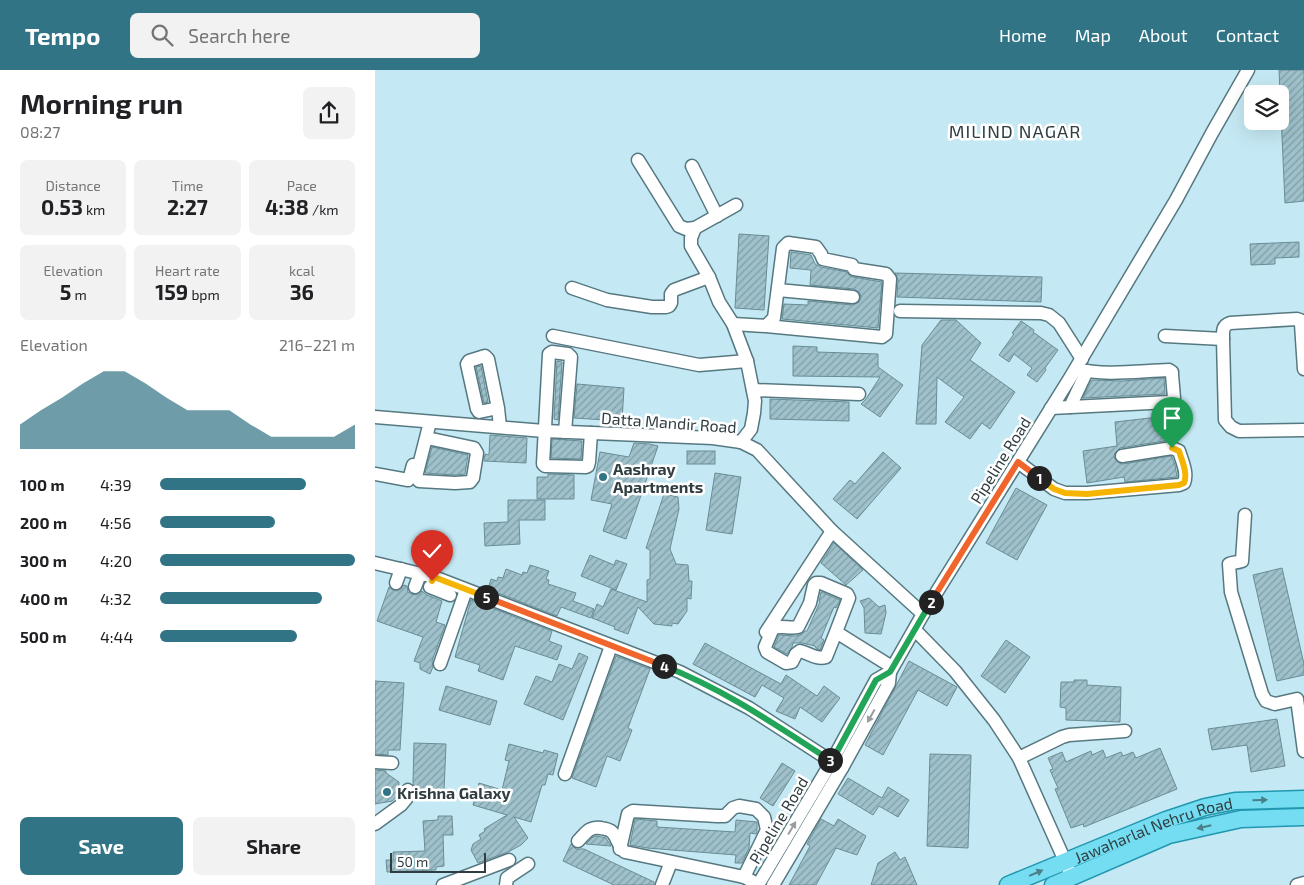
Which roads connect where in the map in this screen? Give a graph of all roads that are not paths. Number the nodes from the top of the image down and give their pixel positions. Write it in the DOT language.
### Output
graph roads {
  1 [pos="1248,70"];
  2 [pos="637,160"];
  3 [pos="692,166"];
  4 [pos="736,206"];
  5 [pos="717,216"];
  6 [pos="695,228"];
  7 [pos="709,277"];
  8 [pos="572,288"];
  9 [pos="778,290"];
  10 [pos="853,297"];
  11 [pos="900,311"];
  12 [pos="733,324"];
  13 [pos="766,326"];
  14 [pos="553,336"];
  15 [pos="1165,336"];
  16 [pos="1223,339"];
  17 [pos="747,361"];
  18 [pos="1304,369"];
  19 [pos="1079,371"];
  20 [pos="753,390"];
  21 [pos="859,394"];
  22 [pos="1070,407"];
  23 [pos="498,408"];
  24 [pos="1051,408"];
  25 [pos="375,417"];
  26 [pos="427,422"];
  27 [pos="544,426"];
  28 [pos="500,427"];
  29 [pos="565,427"];
  30 [pos="1304,430"];
  31 [pos="591,433"];
  32 [pos="427,438"];
  33 [pos="741,442"];
  34 [pos="1122,456"];
  35 [pos="1018,462"];
  36 [pos="375,474"];
  37 [pos="1245,515"];
  38 [pos="832,531"];
  39 [pos="375,563"];
  40 [pos="401,569"];
  41 [pos="420,574"];
  42 [pos="396,583"];
  43 [pos="415,587"];
  44 [pos="455,592"];
  45 [pos="923,614"];
  46 [pos="915,630"];
  47 [pos="836,632"];
  48 [pos="611,646"];
  49 [pos="757,646"];
  50 [pos="440,664"];
  51 [pos="891,670"];
  52 [pos="1301,698"];
  53 [pos="1125,731"];
  54 [pos="1304,751"];
  55 [pos="1019,758"];
  56 [pos="375,762"];
  57 [pos="392,763"];
  58 [pos="837,764"];
  59 [pos="565,774"];
  60 [pos="408,790"];
  61 [pos="1304,799"];
  62 [pos="1304,817"];
  63 [pos="375,824"];
  64 [pos="764,836"];
  65 [pos="578,841"];
  66 [pos="781,847"];
  67 [pos="620,849"];
  68 [pos="509,860"];
  69 [pos="1065,861"];
  70 [pos="671,862"];
  71 [pos="528,864"];
  72 [pos="744,877"];
  73 [pos="1071,877"];
  74 [pos="1304,883"];
  75 [pos="443,885"];
  76 [pos="506,885"];
  77 [pos="661,885"];
  78 [pos="758,885"];
  79 [pos="773,885"];
  80 [pos="1008,885"];
  81 [pos="1053,885"];
  82 [pos="1297,885"];
  1 -- 19 [label="street, Pipeline Road"];
  2 -- 6 [label="street"];
  3 -- 5 [label="street"];
  4 -- 5 [label="street"];
  5 -- 6 [label="street"];
  6 -- 7 [label="street"];
  7 -- 8 [label="street"];
  7 -- 12 [label="street"];
  9 -- 10 [label="street"];
  9 -- 13 [label="street"];
  9 -- 13 [label="street"];
  11 -- 19 [label="street"];
  12 -- 13 [label="street"];
  12 -- 17 [label="street"];
  14 -- 17 [label="street"];
  15 -- 16 [label="street"];
  16 -- 18 [label="street"];
  16 -- 30 [label="street"];
  17 -- 20 [label="street"];
  19 -- 22 [label="street"];
  19 -- 22 [label="street"];
  19 -- 24 [label="street, Pipeline Road"];
  20 -- 21 [label="street"];
  20 -- 33 [label="street"];
  22 -- 24 [label="street"];
  23 -- 28 [label="street"];
  24 -- 35 [label="street, Pipeline Road"];
  25 -- 26 [label="street, Datta Mandir Road"];
  26 -- 28 [label="street, Datta Mandir Road"];
  26 -- 32 [label="street"];
  26 -- 36 [label="street"];
  27 -- 28 [label="street, Datta Mandir Road"];
  27 -- 29 [label="street, Datta Mandir Road"];
  27 -- 29 [label="street"];
  27 -- 31 [label="street"];
  29 -- 31 [label="street, Datta Mandir Road"];
  31 -- 33 [label="street, Datta Mandir Road"];
  32 -- 32 [label="street"];
  33 -- 38 [label="street, Datta Mandir Road"];
  34 -- 35 [label="street"];
  35 -- 45 [label="street, Pipeline Road"];
  37 -- 52 [label="street"];
  38 -- 45 [label="street, Datta Mandir Road"];
  38 -- 49 [label="street"];
  39 -- 40 [label="street"];
  40 -- 41 [label="street"];
  40 -- 42 [label="street"];
  41 -- 43 [label="street"];
  41 -- 44 [label="street"];
  44 -- 48 [label="street"];
  44 -- 50 [label="street"];
  45 -- 46 [label="street, Pipeline Road"];
  46 -- 51 [label="street, Pipeline Road"];
  46 -- 55 [label="street"];
  47 -- 47 [label="street"];
  47 -- 51 [label="street"];
  48 -- 58 [label="street"];
  48 -- 59 [label="street"];
  51 -- 58 [label="street, Pipeline Road"];
  52 -- 54 [label="street"];
  53 -- 55 [label="street"];
  55 -- 69 [label="street"];
  56 -- 57 [label="street"];
  66 -- 58 [label="street, Pipeline Road, one-way"];
  58 -- 79 [label="street, Pipeline Road"];
  60 -- 63 [label="street"];
  69 -- 61 [label="main road, Jawaharlal Nehru Road, one-way"];
  62 -- 73 [label="main road, Jawaharlal Nehru Road, one-way"];
  64 -- 66 [label="street"];
  64 -- 67 [label="street"];
  64 -- 72 [label="street"];
  65 -- 67 [label="street"];
  66 -- 78 [label="street, Pipeline Road"];
  67 -- 70 [label="street"];
  68 -- 75 [label="street"];
  69 -- 73 [label="street"];
  80 -- 69 [label="main road, Jawaharlal Nehru Road, one-way"];
  70 -- 72 [label="street"];
  70 -- 77 [label="street"];
  71 -- 76 [label="street"];
  72 -- 78 [label="street"];
  73 -- 81 [label="main road, Jawaharlal Nehru Road"];
  74 -- 82 [label="street"];
}
